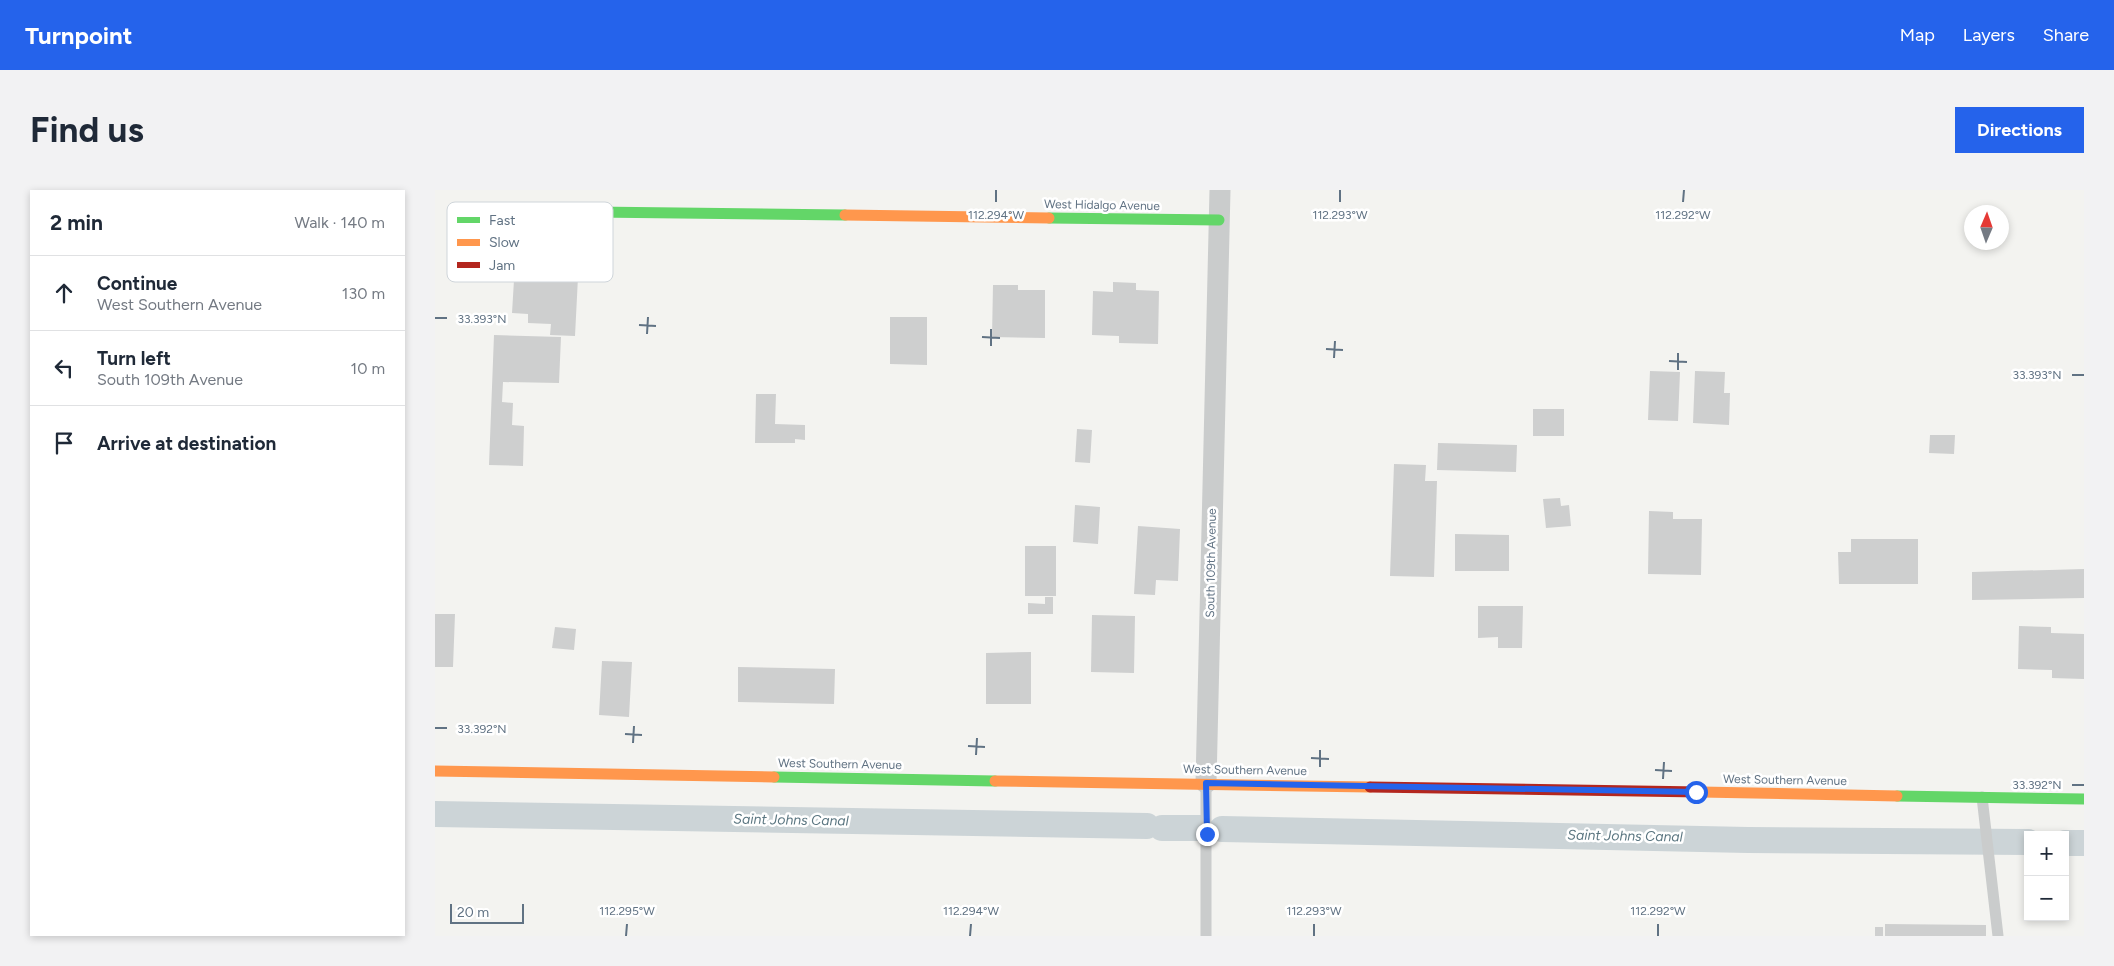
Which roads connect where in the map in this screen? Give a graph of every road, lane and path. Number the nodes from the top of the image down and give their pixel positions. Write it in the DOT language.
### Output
graph roads {
  1 [pos="1220,190"];
  2 [pos="613,212"];
  3 [pos="1219,220"];
  4 [pos="435,771"];
  5 [pos="1206,783"];
  6 [pos="1982,797"];
  7 [pos="2084,799"];
  8 [pos="1206,936"];
  9 [pos="1998,936"];
  1 -- 3 [label="street, South 109th Avenue"];
  2 -- 3 [label="main road, West Hidalgo Avenue"];
  3 -- 5 [label="street, South 109th Avenue"];
  4 -- 5 [label="main road, West Southern Avenue"];
  5 -- 6 [label="main road, West Southern Avenue"];
  5 -- 8 [label="lane, South 109th Avenue"];
  6 -- 7 [label="main road, West Southern Avenue"];
  6 -- 9 [label="lane"];
}
